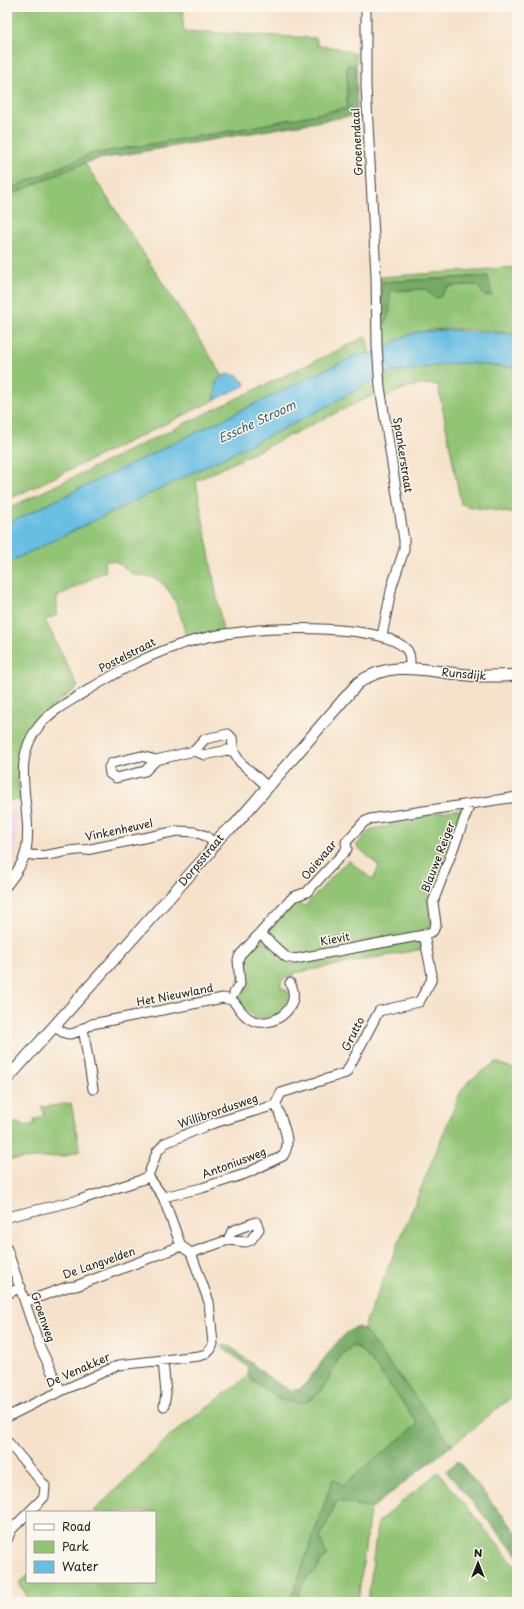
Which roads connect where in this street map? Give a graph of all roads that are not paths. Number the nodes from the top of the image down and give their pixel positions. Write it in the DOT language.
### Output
graph roads {
  1 [pos="366,7"];
  2 [pos="376,276"];
  3 [pos="382,636"];
  4 [pos="410,669"];
  5 [pos="517,674"];
  6 [pos="194,751"];
  7 [pos="234,752"];
  8 [pos="156,760"];
  9 [pos="268,787"];
  10 [pos="517,797"];
  11 [pos="470,804"];
  12 [pos="214,843"];
  13 [pos="26,853"];
  14 [pos="7,885"];
  15 [pos="260,933"];
  16 [pos="424,934"];
  17 [pos="290,983"];
  18 [pos="234,993"];
  19 [pos="54,1026"];
  20 [pos="83,1028"];
  21 [pos="7,1079"];
  22 [pos="312,1084"];
  23 [pos="93,1089"];
  24 [pos="274,1105"];
  25 [pos="148,1176"];
  26 [pos="163,1197"];
  27 [pos="7,1217"];
  28 [pos="228,1240"];
  29 [pos="181,1246"];
  30 [pos="7,1249"];
  31 [pos="191,1253"];
  32 [pos="21,1288"];
  33 [pos="7,1294"];
  34 [pos="25,1302"];
  35 [pos="163,1360"];
  36 [pos="61,1391"];
  37 [pos="164,1406"];
  38 [pos="7,1417"];
  39 [pos="7,1441"];
  40 [pos="30,1511"];
  41 [pos="26,1515"];
  42 [pos="7,1540"];
  1 -- 2 [label="street, Groenendaal"];
  2 -- 3 [label="street, Spankerstraat"];
  3 -- 4 [label="street, Postelstraat"];
  3 -- 13 [label="street, Postelstraat"];
  4 -- 5 [label="street, Runsdijk"];
  4 -- 9 [label="street, Dorpsstraat"];
  6 -- 7 [label="street"];
  6 -- 7 [label="street"];
  6 -- 8 [label="street"];
  7 -- 9 [label="street"];
  9 -- 12 [label="street, Dorpsstraat"];
  10 -- 11 [label="street, Ooievaar"];
  11 -- 15 [label="street, Ooievaar"];
  11 -- 16 [label="street, Blauwe Reiger"];
  12 -- 13 [label="street, Vinkenheuvel"];
  12 -- 19 [label="street, Dorpsstraat"];
  13 -- 14 [label="street, Postelstraat"];
  15 -- 16 [label="street, Kievit"];
  15 -- 18 [label="street, Ooievaar"];
  16 -- 22 [label="street, Grutto"];
  17 -- 20 [label="street, Het Nieuwland"];
  19 -- 20 [label="street, Het Nieuwland"];
  19 -- 21 [label="street, Dorpsstraat"];
  20 -- 23 [label="street"];
  22 -- 24 [label="street, Willibrordusweg"];
  24 -- 25 [label="street, Willibrordusweg"];
  24 -- 26 [label="street, Antoniusweg"];
  25 -- 26 [label="street"];
  25 -- 27 [label="street"];
  26 -- 29 [label="street"];
  28 -- 31 [label="street"];
  29 -- 31 [label="street"];
  29 -- 34 [label="street, De Langvelden"];
  30 -- 32 [label="street, Groenweg"];
  31 -- 35 [label="street, De Venakker"];
  32 -- 33 [label="street"];
  32 -- 34 [label="street, Groenweg"];
  34 -- 36 [label="street, Groenweg"];
  35 -- 36 [label="street, De Venakker"];
  35 -- 37 [label="street"];
  36 -- 38 [label="street, De Venakker"];
  39 -- 40 [label="street"];
  41 -- 42 [label="street"];
}
